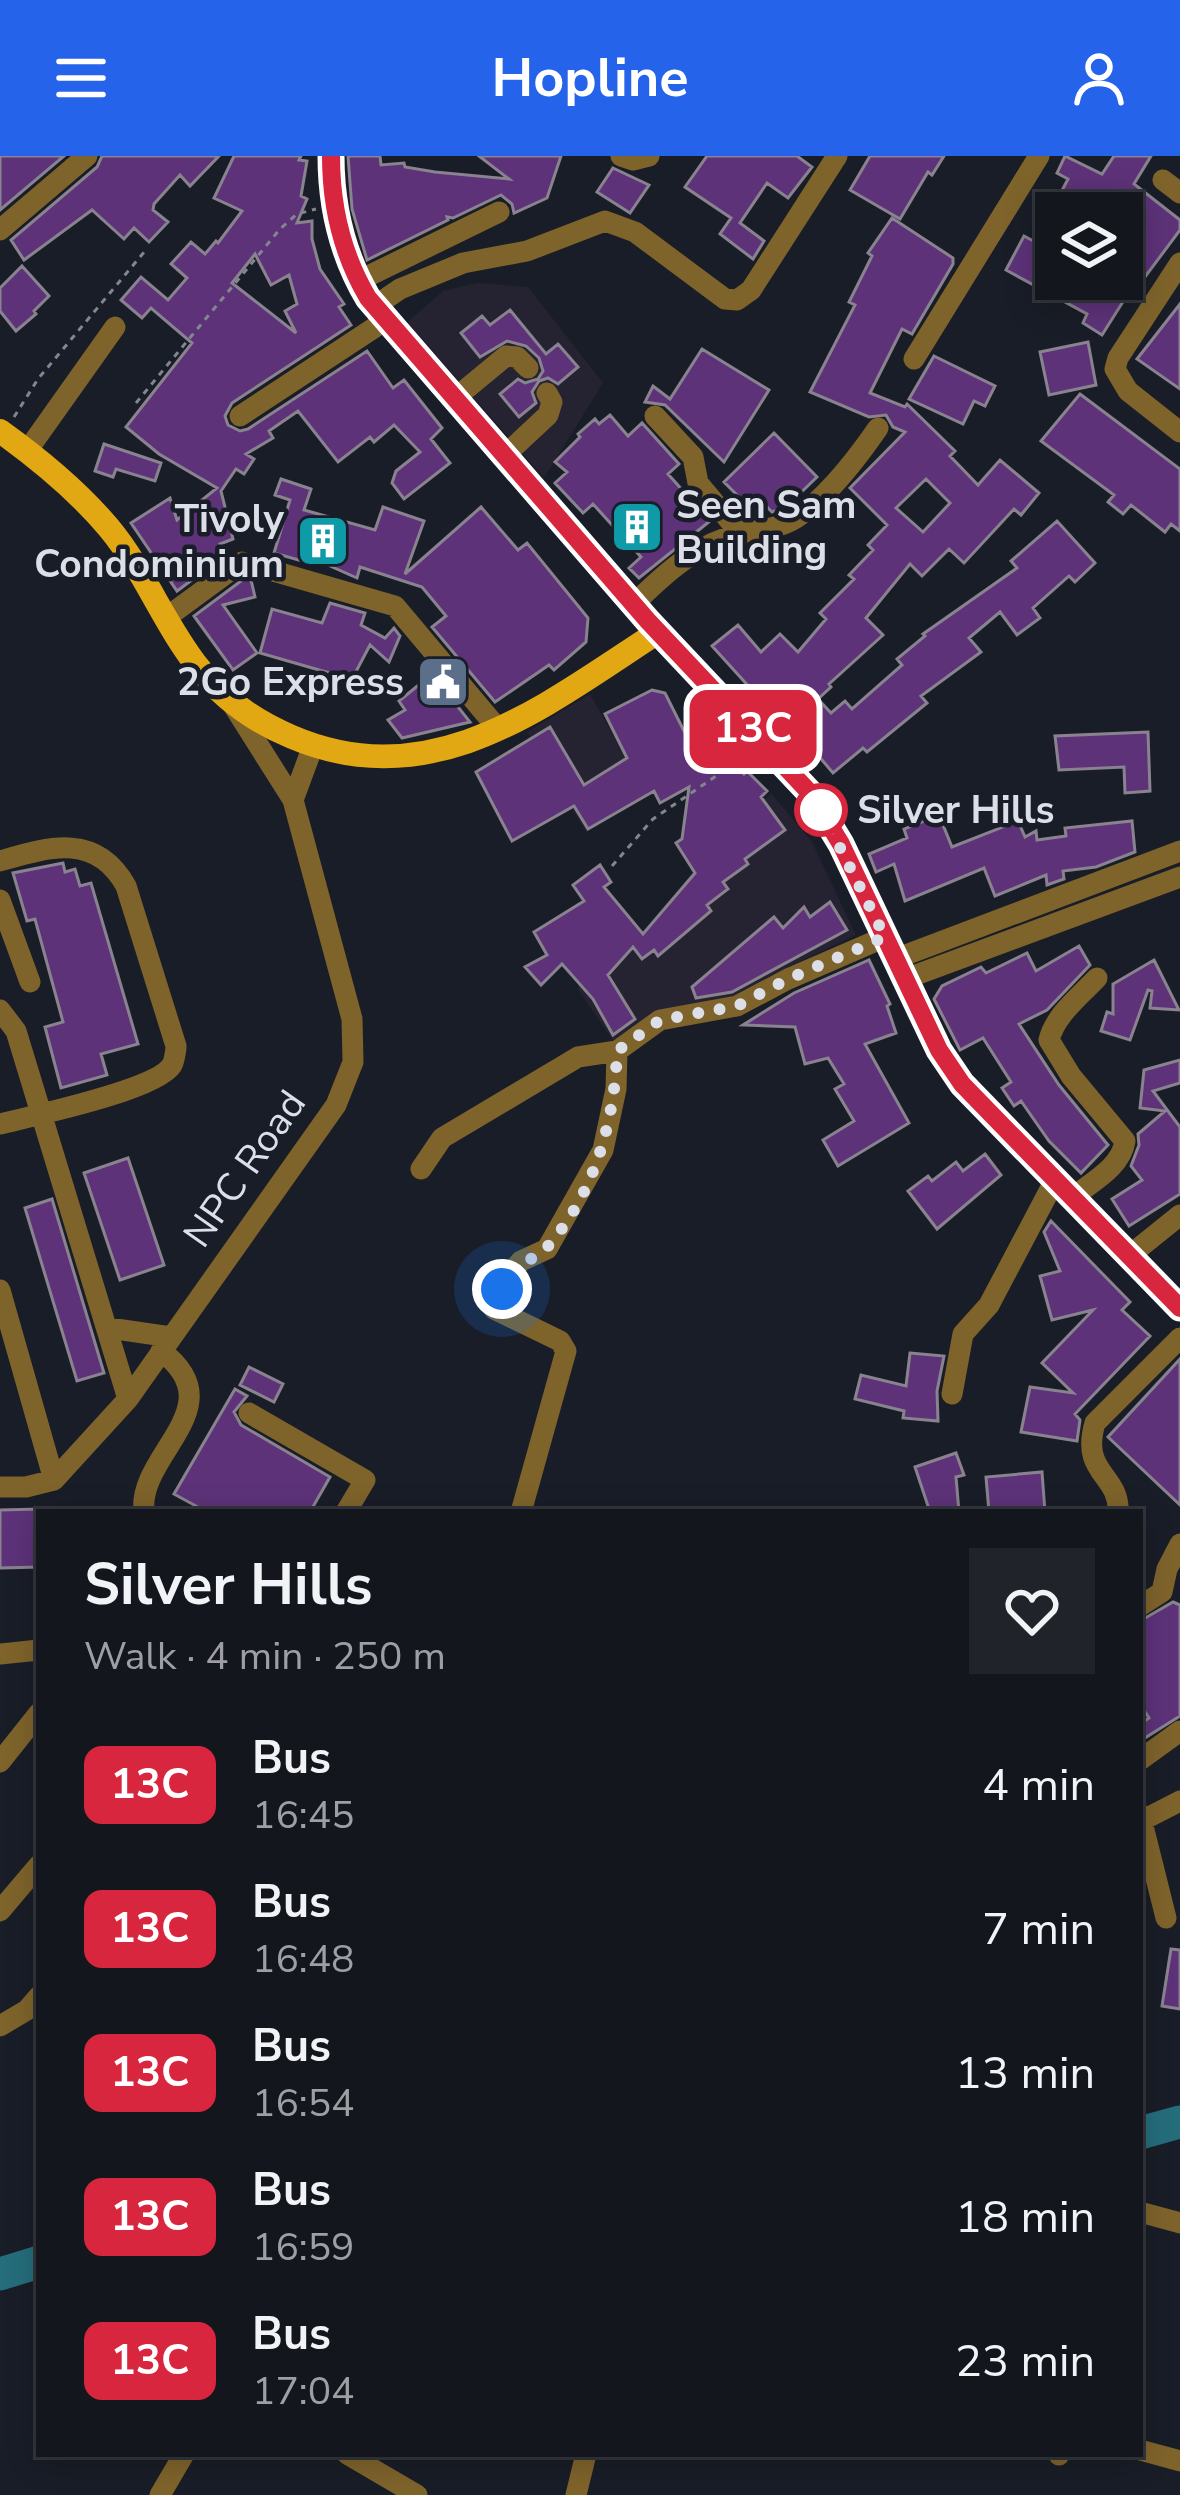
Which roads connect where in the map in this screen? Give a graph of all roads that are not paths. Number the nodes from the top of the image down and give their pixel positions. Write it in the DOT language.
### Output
graph roads {
  1 [pos="87,156"];
  2 [pos="332,156"];
  3 [pos="621,156"];
  4 [pos="649,156"];
  5 [pos="837,156"];
  6 [pos="1039,156"];
  7 [pos="499,212"];
  8 [pos="0,230"];
  9 [pos="1180,263"];
  10 [pos="358,281"];
  11 [pos="380,313"];
  12 [pos="115,327"];
  13 [pos="914,359"];
  14 [pos="528,368"];
  15 [pos="547,393"];
  16 [pos="454,399"];
  17 [pos="240,416"];
  18 [pos="655,416"];
  19 [pos="878,428"];
  20 [pos="2,432"];
  21 [pos="1180,432"];
  22 [pos="27,451"];
  23 [pos="504,456"];
  24 [pos="740,533"];
  25 [pos="634,605"];
  26 [pos="167,616"];
  27 [pos="658,632"];
  28 [pos="232,703"];
  29 [pos="499,730"];
  30 [pos="313,746"];
  31 [pos="293,800"];
  32 [pos="1180,851"];
  33 [pos="0,861"];
  34 [pos="1180,877"];
  35 [pos="1058,897"];
  36 [pos="0,900"];
  37 [pos="1067,919"];
  38 [pos="895,958"];
  39 [pos="1097,978"];
  40 [pos="30,982"];
  41 [pos="0,1010"];
  42 [pos="617,1051"];
  43 [pos="41,1114"];
  44 [pos="0,1124"];
  45 [pos="421,1169"];
  46 [pos="1064,1189"];
  47 [pos="1180,1215"];
  48 [pos="1129,1256"];
  49 [pos="0,1290"];
  50 [pos="1180,1309"];
  51 [pos="110,1328"];
  52 [pos="1180,1338"];
  53 [pos="166,1344"];
  54 [pos="952,1394"];
  55 [pos="128,1399"];
  56 [pos="249,1413"];
  57 [pos="54,1480"];
  58 [pos="0,1486"];
  59 [pos="144,1509"];
  60 [pos="348,1509"];
  61 [pos="522,1509"];
  62 [pos="1118,1509"];
  63 [pos="1180,1544"];
  64 [pos="1171,1595"];
  65 [pos="36,1650"];
  66 [pos="0,1654"];
  67 [pos="36,1717"];
  68 [pos="1180,1731"];
  69 [pos="1143,1758"];
  70 [pos="0,1762"];
  71 [pos="1180,1801"];
  72 [pos="1143,1817"];
  73 [pos="1143,1821"];
  74 [pos="36,1868"];
  75 [pos="0,1911"];
  76 [pos="1166,1918"];
  77 [pos="36,2000"];
  78 [pos="0,2026"];
  79 [pos="1143,2213"];
  80 [pos="1180,2223"];
  81 [pos="1143,2451"];
  82 [pos="182,2457"];
  83 [pos="352,2457"];
  84 [pos="585,2457"];
  85 [pos="1180,2461"];
  86 [pos="160,2495"];
  87 [pos="417,2495"];
  88 [pos="576,2495"];
  1 -- 8 [label="street"];
  2 -- 10 [label="main road"];
  3 -- 4 [label="street"];
  5 -- 11 [label="street"];
  6 -- 13 [label="street"];
  7 -- 10 [label="street"];
  9 -- 21 [label="street"];
  10 -- 11 [label="main road"];
  11 -- 16 [label="main road"];
  11 -- 17 [label="street"];
  12 -- 22 [label="street"];
  14 -- 16 [label="street"];
  15 -- 23 [label="street"];
  16 -- 23 [label="main road"];
  18 -- 24 [label="street"];
  19 -- 24 [label="street"];
  20 -- 22 [label="main road"];
  22 -- 26 [label="main road"];
  23 -- 25 [label="main road"];
  24 -- 25 [label="street"];
  25 -- 27 [label="main road"];
  26 -- 28 [label="main road"];
  26 -- 29 [label="street"];
  27 -- 29 [label="main road"];
  27 -- 38 [label="main road"];
  28 -- 30 [label="main road"];
  28 -- 31 [label="street, NPC Road"];
  29 -- 30 [label="main road"];
  30 -- 31 [label="street"];
  31 -- 53 [label="street, NPC Road"];
  32 -- 35 [label="street"];
  33 -- 43 [label="street"];
  34 -- 37 [label="street"];
  35 -- 37 [label="street"];
  35 -- 38 [label="street"];
  36 -- 40 [label="street"];
  37 -- 38 [label="street"];
  38 -- 42 [label="street"];
  38 -- 46 [label="main road"];
  39 -- 46 [label="street"];
  41 -- 43 [label="street"];
  42 -- 45 [label="street"];
  42 -- 61 [label="street"];
  43 -- 44 [label="street"];
  43 -- 51 [label="street"];
  46 -- 48 [label="main road"];
  46 -- 54 [label="street"];
  47 -- 48 [label="street"];
  48 -- 50 [label="main road"];
  49 -- 57 [label="street"];
  51 -- 53 [label="street"];
  51 -- 55 [label="street"];
  52 -- 62 [label="street"];
  53 -- 55 [label="street, NPC Road"];
  53 -- 59 [label="street"];
  55 -- 57 [label="street, NPC Road"];
  56 -- 60 [label="street"];
  57 -- 58 [label="street"];
  63 -- 64 [label="street"];
  65 -- 66 [label="street"];
  67 -- 70 [label="street"];
  68 -- 69 [label="street"];
  71 -- 72 [label="street"];
  73 -- 76 [label="street"];
  74 -- 75 [label="street"];
  77 -- 78 [label="street"];
  79 -- 80 [label="street"];
  81 -- 85 [label="street"];
  82 -- 86 [label="street"];
  83 -- 87 [label="street"];
  84 -- 88 [label="street"];
}
